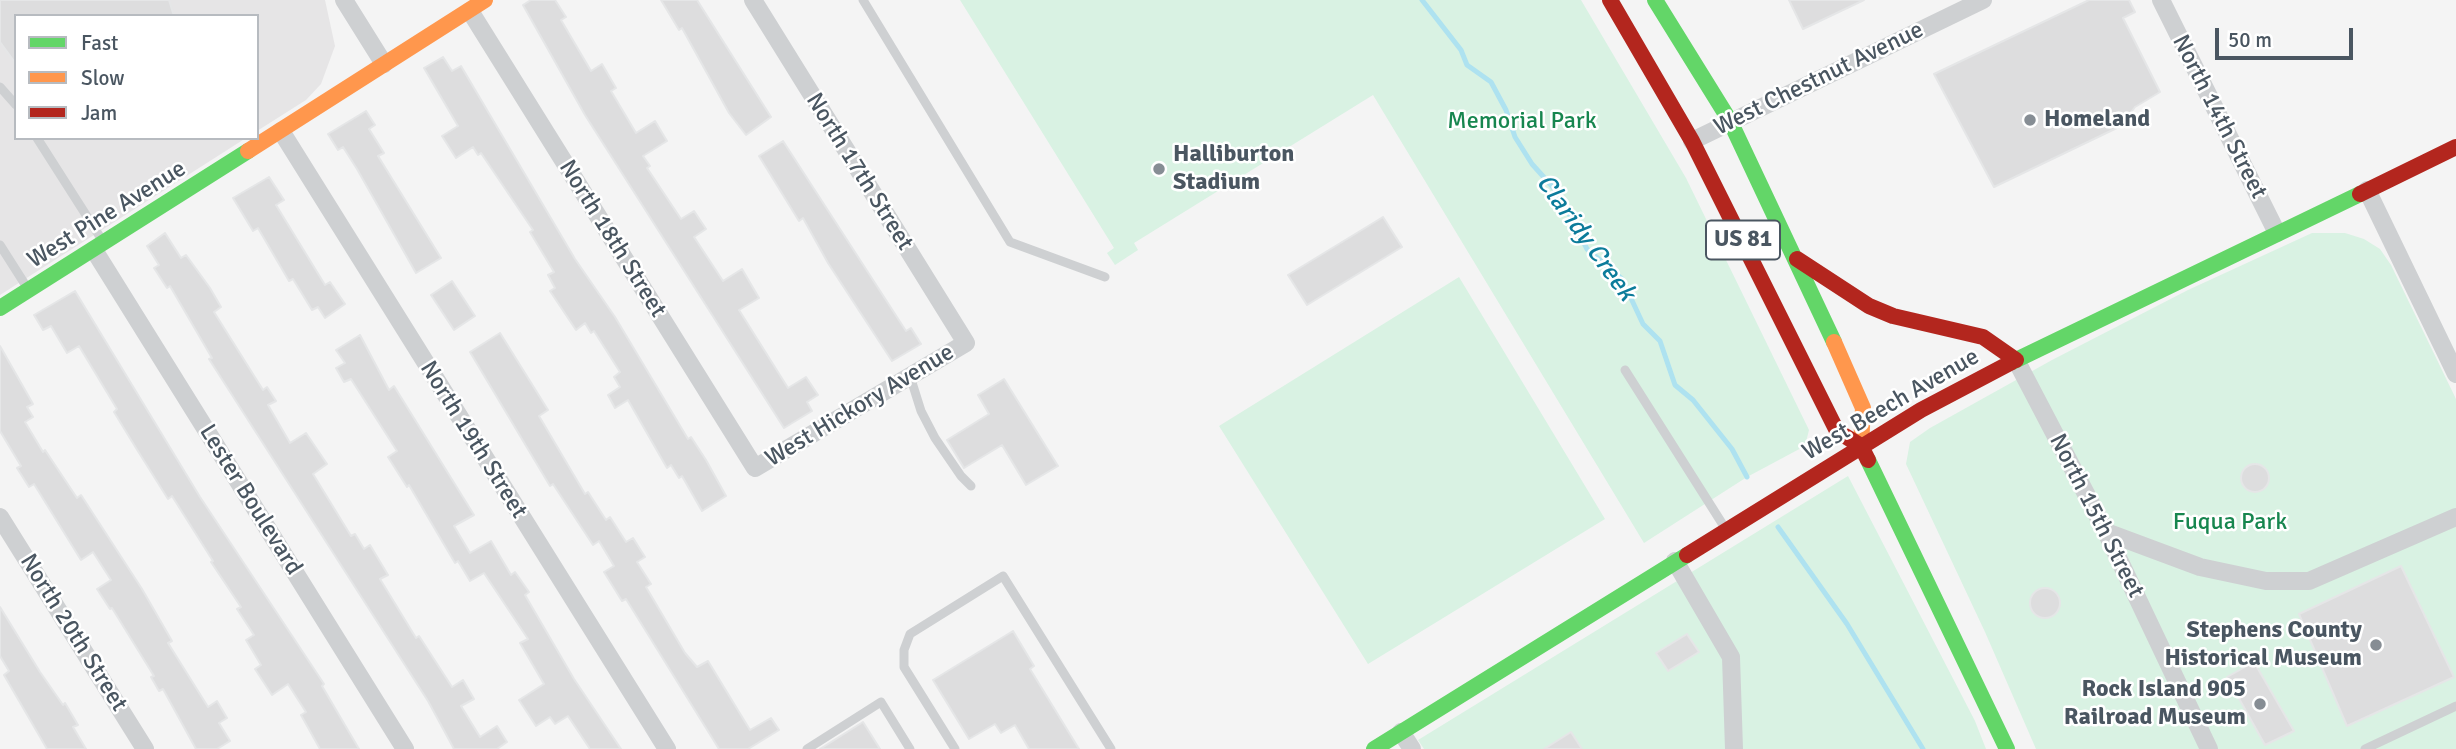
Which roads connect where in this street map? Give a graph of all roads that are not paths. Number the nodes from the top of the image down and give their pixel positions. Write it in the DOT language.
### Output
graph roads {
  1 [pos="344,0"];
  2 [pos="753,0"];
  3 [pos="863,0"];
  4 [pos="1610,0"];
  5 [pos="1655,0"];
  6 [pos="1983,0"];
  7 [pos="2161,0"];
  8 [pos="480,3"];
  9 [pos="384,64"];
  10 [pos="0,88"];
  11 [pos="14,103"];
  12 [pos="1730,121"];
  13 [pos="281,131"];
  14 [pos="38,140"];
  15 [pos="1692,141"];
  16 [pos="2456,147"];
  17 [pos="2367,190"];
  18 [pos="2277,233"];
  19 [pos="0,245"];
  20 [pos="100,247"];
  21 [pos="1797,259"];
  22 [pos="1105,277"];
  23 [pos="29,291"];
  24 [pos="0,308"];
  25 [pos="966,343"];
  26 [pos="2016,360"];
  27 [pos="1625,370"];
  28 [pos="2456,373"];
  29 [pos="910,376"];
  30 [pos="1861,446"];
  31 [pos="755,468"];
  32 [pos="971,486"];
  33 [pos="0,517"];
  34 [pos="2456,517"];
  35 [pos="1726,530"];
  36 [pos="2106,532"];
  37 [pos="1675,561"];
  38 [pos="2456,706"];
  39 [pos="1401,732"];
  40 [pos="145,749"];
  41 [pos="405,749"];
  42 [pos="667,749"];
  43 [pos="807,749"];
  44 [pos="910,749"];
  45 [pos="955,749"];
  46 [pos="1111,749"];
  47 [pos="1374,749"];
  48 [pos="1412,749"];
  49 [pos="1734,749"];
  50 [pos="2007,749"];
  51 [pos="2208,749"];
  52 [pos="2365,749"];
  1 -- 9 [label="street"];
  2 -- 25 [label="street, North 17th Street"];
  3 -- 22 [label="lane"];
  4 -- 15 [label="main road, US 81"];
  5 -- 12 [label="main road, US 81"];
  6 -- 12 [label="street, West Chestnut Avenue"];
  7 -- 18 [label="street, North 14th Street"];
  8 -- 9 [label="main road, West Pine Avenue"];
  8 -- 31 [label="street, North 18th Street"];
  9 -- 13 [label="main road, West Pine Avenue"];
  10 -- 11 [label="lane"];
  12 -- 15 [label="street, West Chestnut Avenue"];
  12 -- 21 [label="main road, US 81"];
  13 -- 20 [label="main road, West Pine Avenue"];
  13 -- 42 [label="street, North 19th Street"];
  14 -- 20 [label="lane"];
  15 -- 30 [label="main road, US 81"];
  16 -- 17 [label="main road, West Beech Avenue"];
  17 -- 18 [label="main road, West Beech Avenue"];
  17 -- 28 [label="street"];
  18 -- 26 [label="main road, West Beech Avenue"];
  19 -- 23 [label="lane"];
  20 -- 23 [label="main road, West Pine Avenue"];
  20 -- 41 [label="street, Lester Boulevard"];
  21 -- 26 [label="main road"];
  21 -- 30 [label="main road, US 81"];
  23 -- 24 [label="main road, West Pine Avenue"];
  25 -- 29 [label="street, West Hickory Avenue"];
  26 -- 30 [label="main road, West Beech Avenue"];
  26 -- 36 [label="street, North 15th Street"];
  27 -- 35 [label="lane"];
  29 -- 31 [label="street, West Hickory Avenue"];
  29 -- 32 [label="lane"];
  30 -- 35 [label="main road, West Beech Avenue"];
  30 -- 50 [label="main road, US 81"];
  33 -- 40 [label="street, North 20th Street"];
  34 -- 36 [label="street"];
  35 -- 37 [label="main road, West Beech Avenue"];
  36 -- 51 [label="street, North 15th Street"];
  37 -- 39 [label="main road, West Beech Avenue"];
  37 -- 49 [label="street"];
  38 -- 52 [label="lane"];
  39 -- 47 [label="main road, West Beech Avenue"];
  39 -- 48 [label="street"];
  43 -- 44 [label="lane"];
  45 -- 46 [label="lane"];
}
